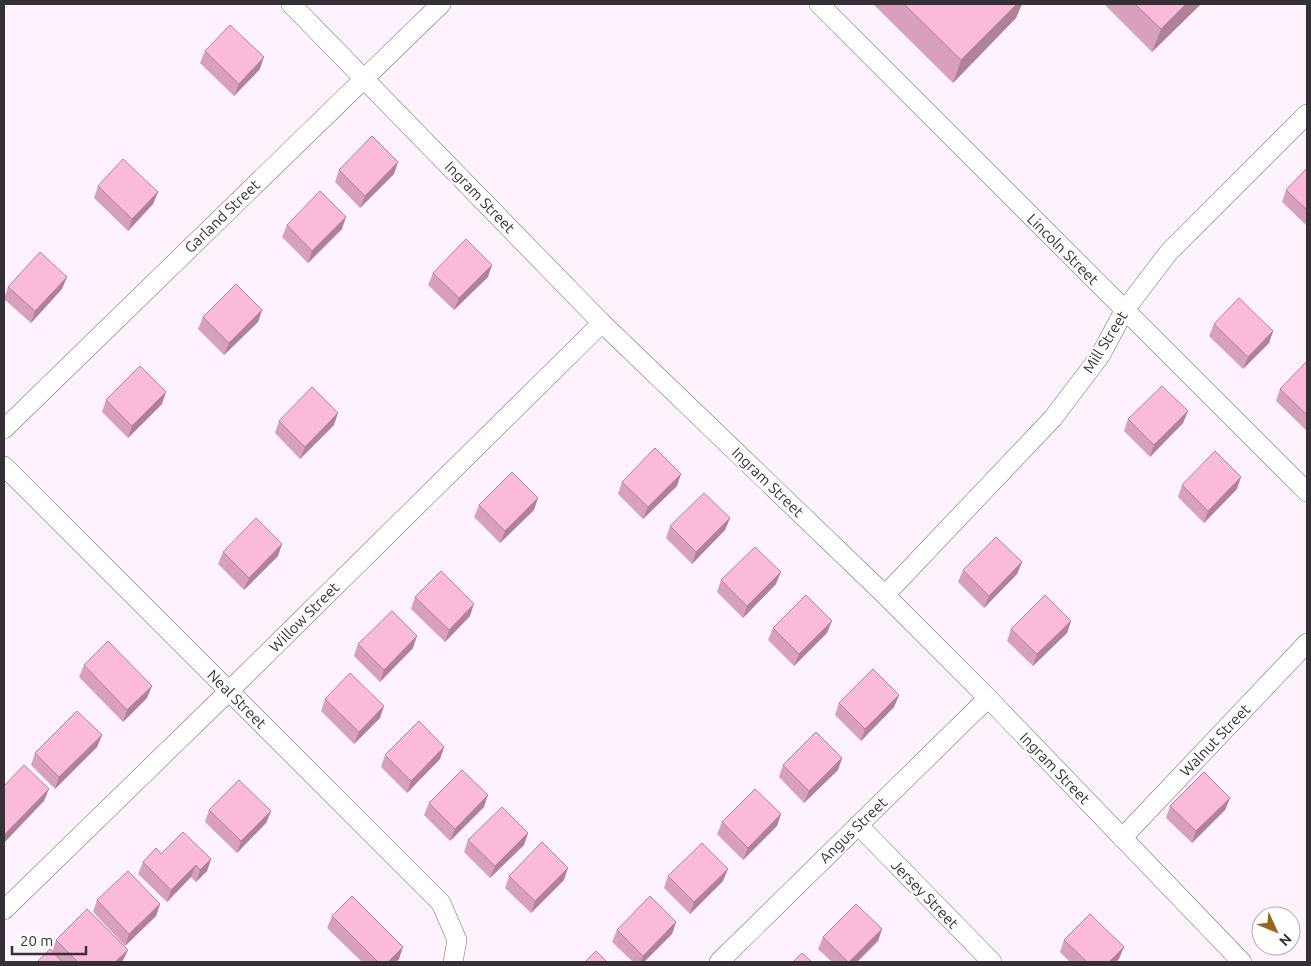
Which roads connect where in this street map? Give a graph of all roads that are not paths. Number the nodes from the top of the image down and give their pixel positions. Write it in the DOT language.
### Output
graph roads {
  1 [pos="291,4"];
  2 [pos="441,4"];
  3 [pos="819,4"];
  4 [pos="364,78"];
  5 [pos="1307,114"];
  6 [pos="1124,311"];
  7 [pos="602,323"];
  8 [pos="4,429"];
  9 [pos="4,466"];
  10 [pos="1307,492"];
  11 [pos="885,596"];
  12 [pos="1307,643"];
  13 [pos="229,692"];
  14 [pos="988,698"];
  15 [pos="858,825"];
  16 [pos="1122,838"];
  17 [pos="4,910"];
  18 [pos="452,962"];
  19 [pos="719,962"];
  20 [pos="992,962"];
  21 [pos="1242,962"];
  1 -- 4 [label="street, Ingram Street"];
  2 -- 4 [label="street, Garland Street"];
  3 -- 6 [label="street, Lincoln Street"];
  4 -- 7 [label="street, Ingram Street"];
  4 -- 8 [label="street, Garland Street"];
  5 -- 6 [label="street, Mill Street"];
  6 -- 10 [label="street, Lincoln Street"];
  6 -- 11 [label="street, Mill Street"];
  7 -- 11 [label="street, Ingram Street"];
  7 -- 13 [label="street, Willow Street"];
  9 -- 13 [label="street, Neal Street"];
  11 -- 14 [label="street, Ingram Street"];
  12 -- 16 [label="street, Walnut Street"];
  13 -- 17 [label="street, Willow Street"];
  13 -- 18 [label="street, Neal Street"];
  14 -- 15 [label="street, Angus Street"];
  14 -- 16 [label="street, Ingram Street"];
  15 -- 19 [label="street, Angus Street"];
  15 -- 20 [label="street, Jersey Street"];
  16 -- 21 [label="street, Ingram Street"];
}
